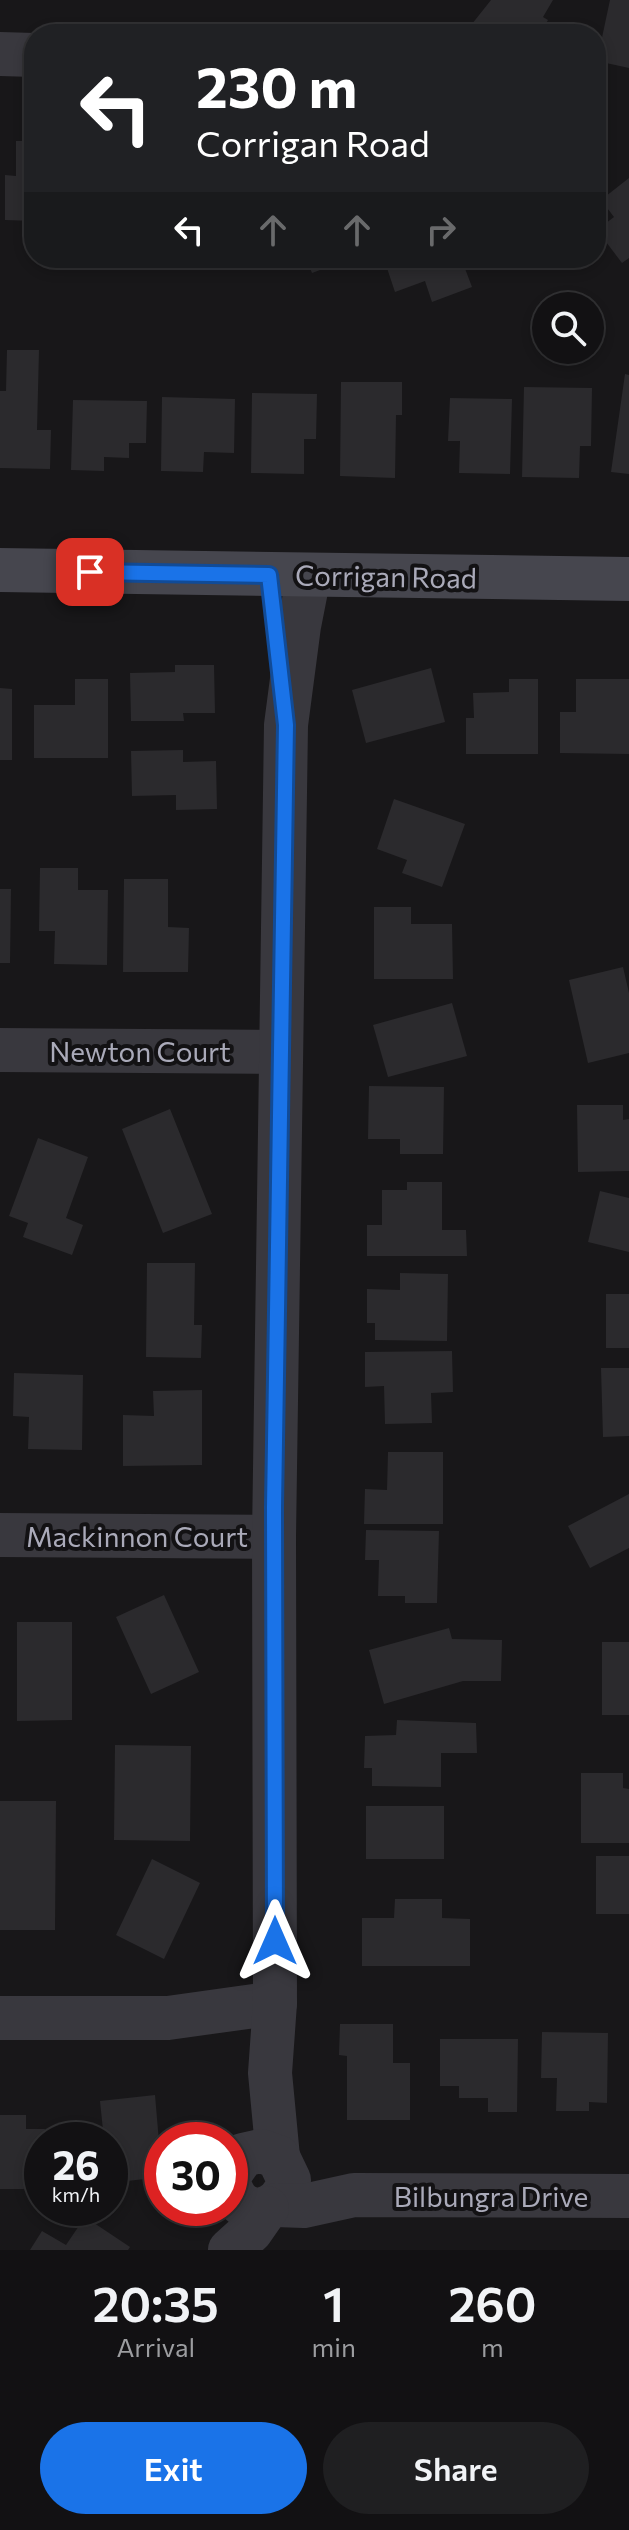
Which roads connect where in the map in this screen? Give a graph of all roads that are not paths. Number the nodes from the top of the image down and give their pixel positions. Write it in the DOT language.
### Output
graph roads {
  1 [pos="0,54"];
  2 [pos="24,55"];
  3 [pos="0,570"];
  4 [pos="289,575"];
  5 [pos="629,579"];
  6 [pos="0,1050"];
  7 [pos="280,1052"];
  8 [pos="0,1535"];
  9 [pos="274,1537"];
  10 [pos="0,2018"];
  11 [pos="272,2038"];
  12 [pos="256,2183"];
  13 [pos="629,2196"];
  14 [pos="218,2250"];
  15 [pos="230,2250"];
  1 -- 2 [label="street"];
  3 -- 4 [label="main road, Corrigan Road"];
  4 -- 5 [label="main road, Corrigan Road"];
  4 -- 7 [label="street"];
  6 -- 7 [label="street, Newton Court"];
  7 -- 9 [label="street"];
  8 -- 9 [label="street, Mackinnon Court"];
  9 -- 11 [label="street"];
  10 -- 11 [label="street"];
  11 -- 12 [label="street"];
  12 -- 13 [label="street, Bilbungra Drive"];
  12 -- 14 [label="street"];
  12 -- 15 [label="street"];
}
